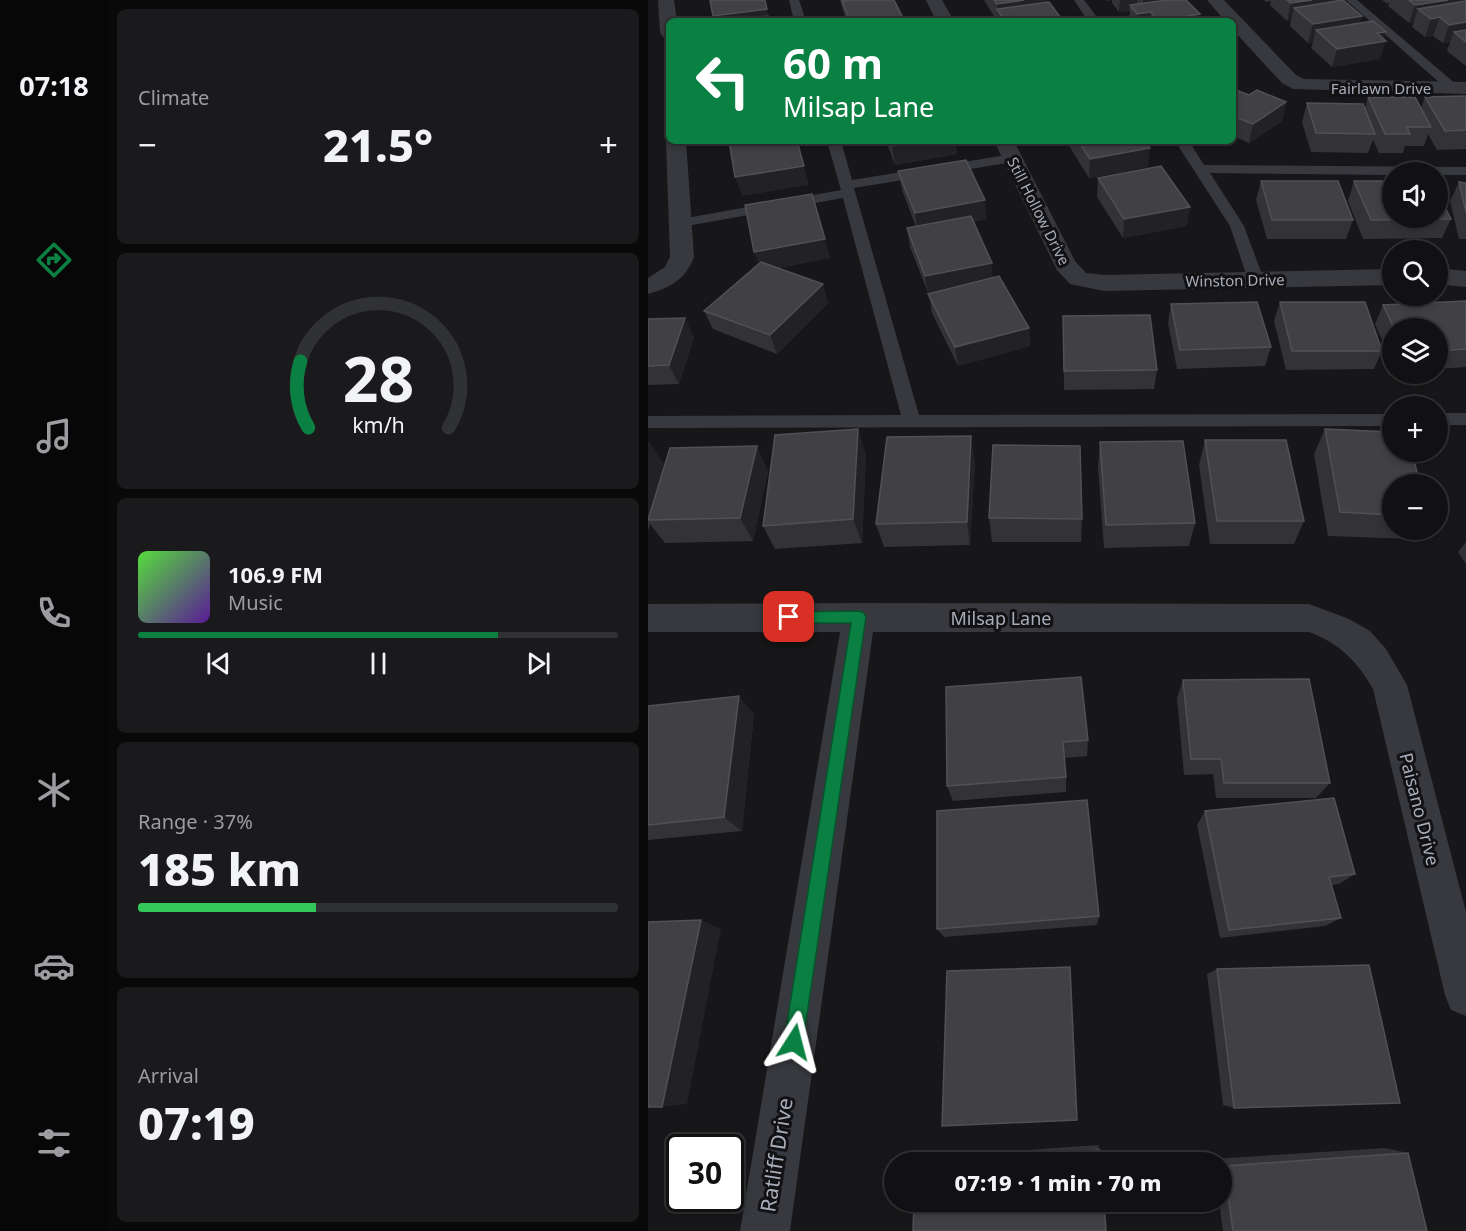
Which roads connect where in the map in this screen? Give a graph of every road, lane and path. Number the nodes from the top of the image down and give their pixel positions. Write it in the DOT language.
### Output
graph roads {
  1 [pos="666,0"];
  2 [pos="794,0"];
  3 [pos="934,0"];
  4 [pos="1079,0"];
  5 [pos="1215,0"];
  6 [pos="1351,0"];
  7 [pos="668,18"];
  8 [pos="799,18"];
  9 [pos="943,18"];
  10 [pos="1092,18"];
  11 [pos="1228,18"];
  12 [pos="648,32"];
  13 [pos="666,32"];
  14 [pos="1240,34"];
  15 [pos="1459,88"];
  16 [pos="676,144"];
  17 [pos="835,144"];
  18 [pos="1184,144"];
  19 [pos="1008,150"];
  20 [pos="1202,169"];
  21 [pos="1466,171"];
  22 [pos="847,189"];
  23 [pos="681,223"];
  24 [pos="1382,277"];
  25 [pos="1448,277"];
  26 [pos="1079,279"];
  27 [pos="1256,279"];
  28 [pos="1466,279"];
  29 [pos="657,283"];
  30 [pos="1448,419"];
  31 [pos="1466,419"];
  32 [pos="1382,420"];
  33 [pos="648,422"];
  34 [pos="912,423"];
  35 [pos="859,617"];
  36 [pos="648,618"];
  37 [pos="1351,635"];
  38 [pos="1466,995"];
  39 [pos="765,1231"];
  1 -- 7 [label="street"];
  2 -- 8 [label="lane"];
  3 -- 9 [label="street"];
  4 -- 10 [label="lane"];
  5 -- 11 [label="street"];
  6 -- 15 [label="lane"];
  12 -- 13 [label="street"];
  14 -- 15 [label="street, Fairlawn Drive"];
  16 -- 23 [label="street"];
  17 -- 22 [label="lane"];
  18 -- 20 [label="lane"];
  19 -- 22 [label="lane"];
  19 -- 26 [label="street, Still Hollow Drive"];
  20 -- 21 [label="lane"];
  20 -- 27 [label="lane"];
  22 -- 23 [label="lane"];
  22 -- 34 [label="lane"];
  23 -- 29 [label="street"];
  24 -- 27 [label="street, Winston Drive"];
  25 -- 28 [label="street"];
  26 -- 27 [label="street, Winston Drive"];
  30 -- 31 [label="lane"];
  32 -- 34 [label="lane"];
  33 -- 34 [label="lane"];
  35 -- 36 [label="street, Milsap Lane"];
  35 -- 37 [label="street, Milsap Lane"];
  35 -- 39 [label="street, Ratliff Drive"];
  37 -- 38 [label="street, Paisano Drive"];
}
